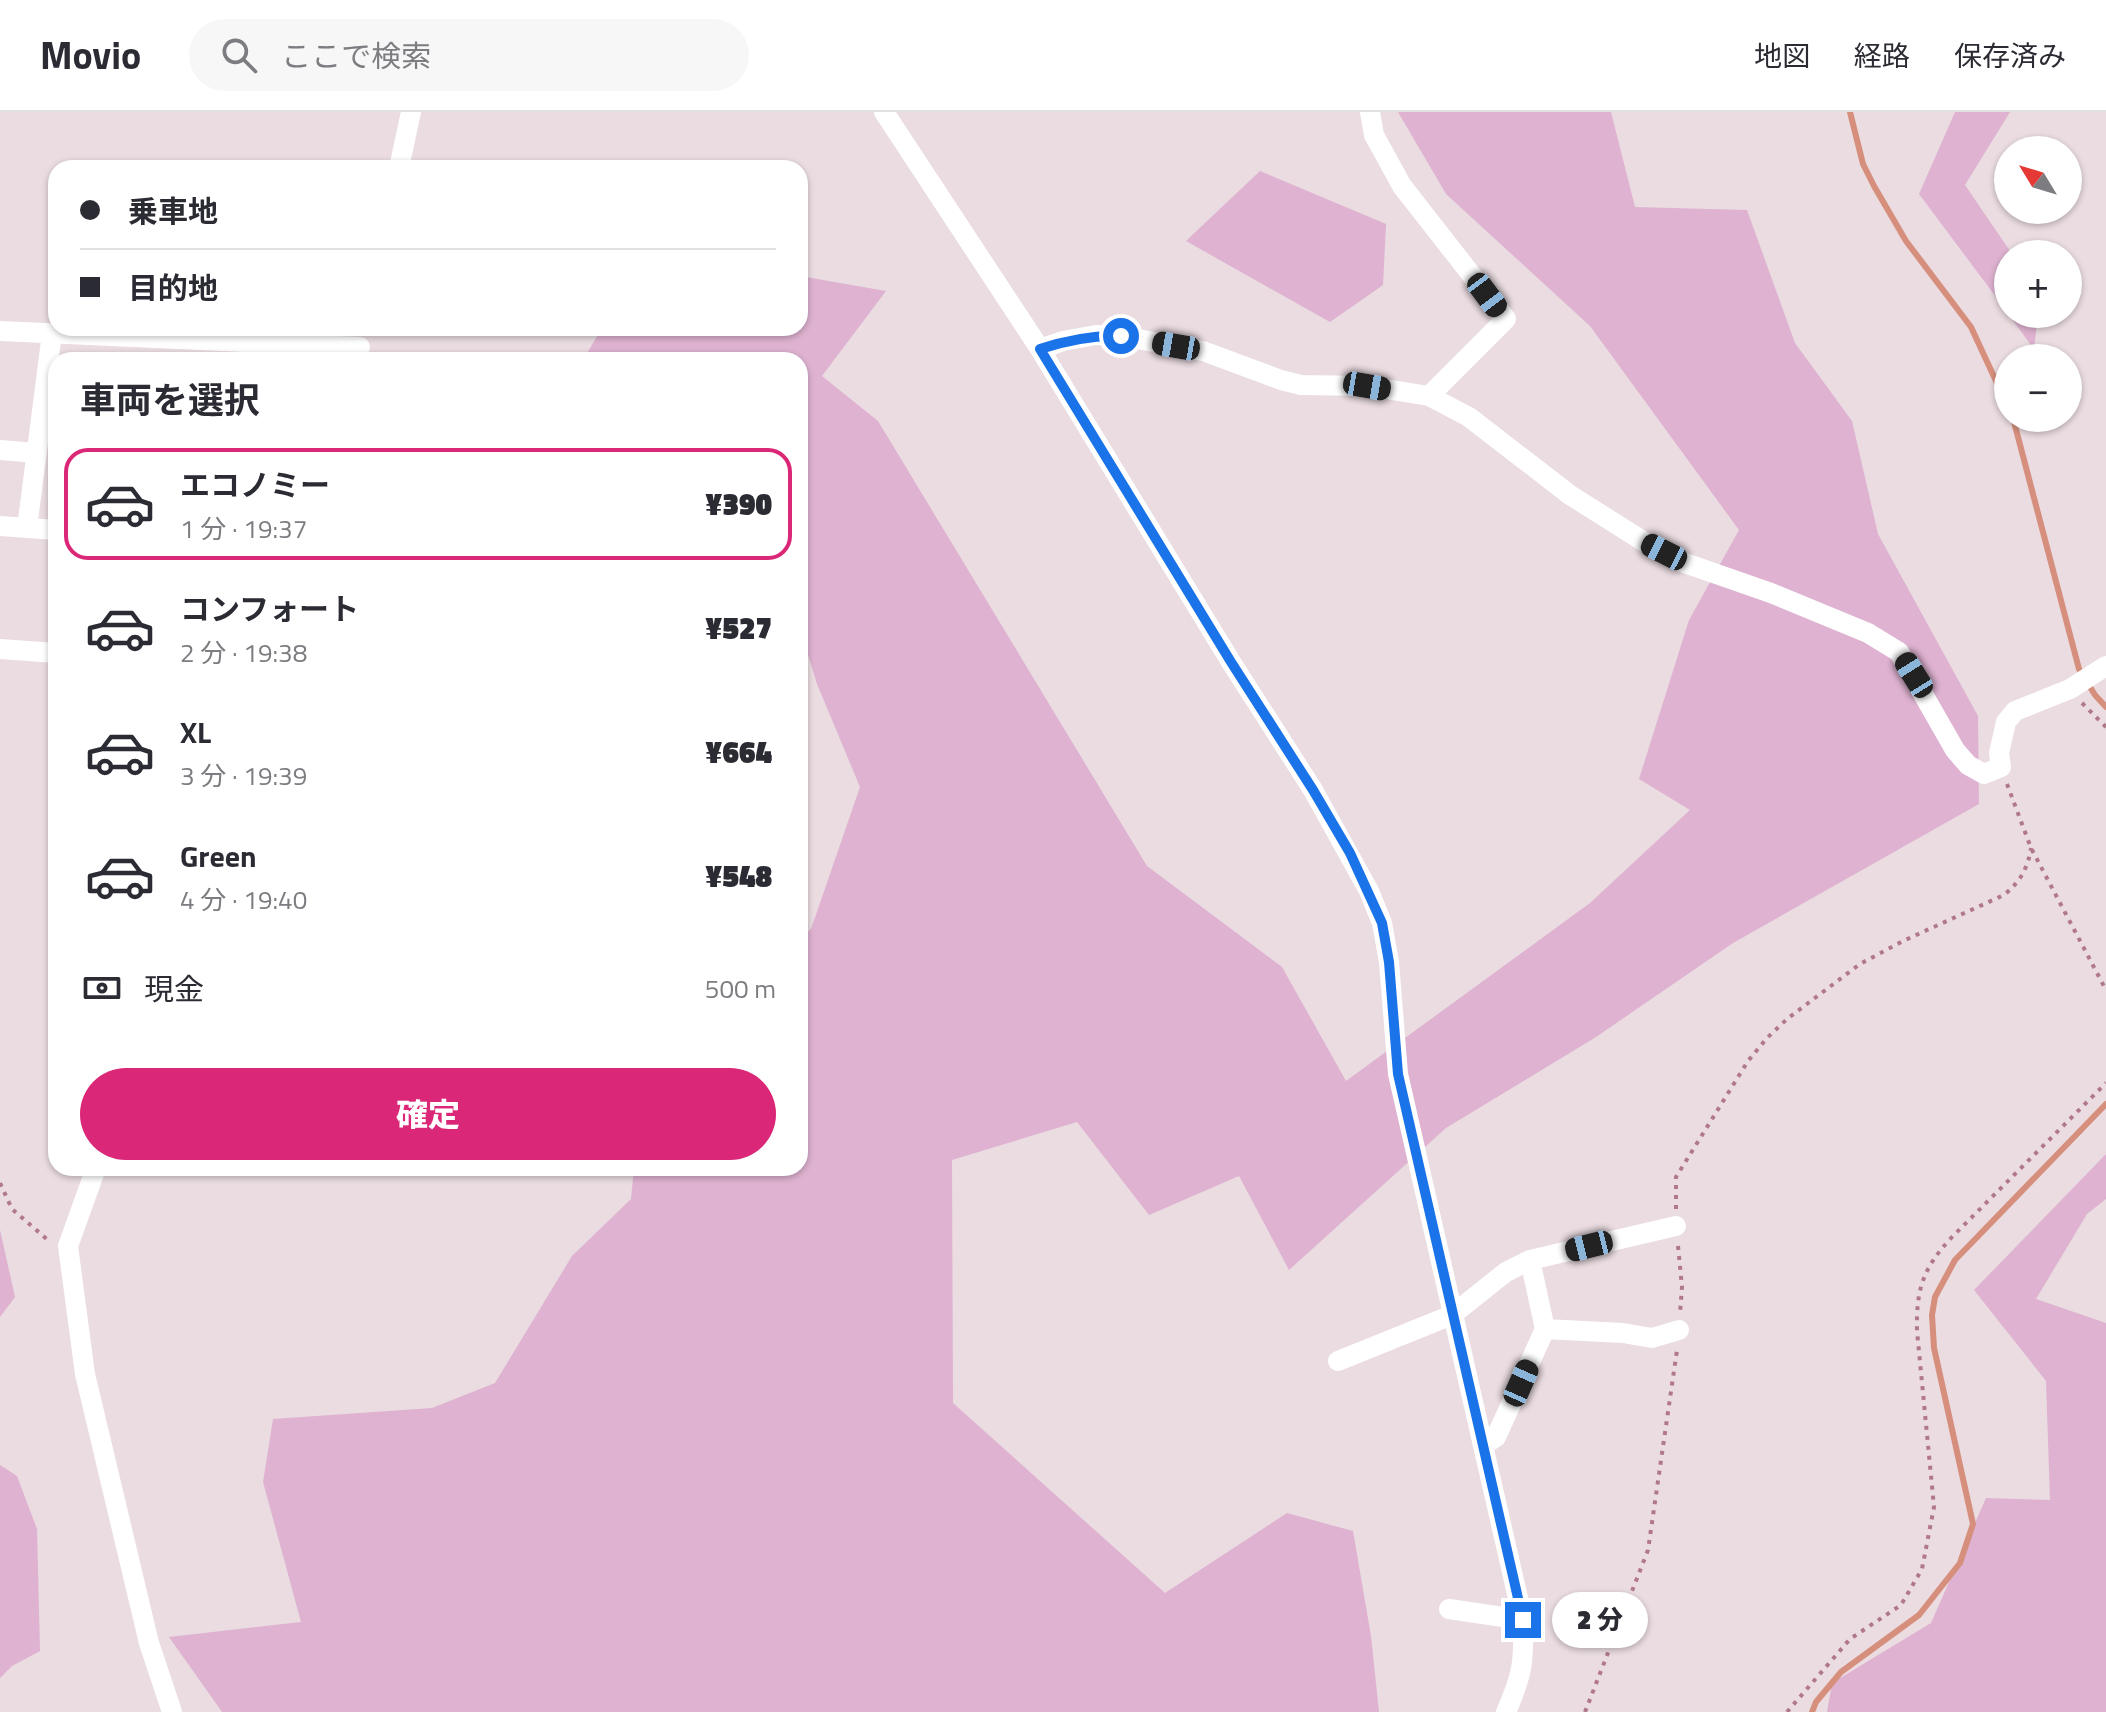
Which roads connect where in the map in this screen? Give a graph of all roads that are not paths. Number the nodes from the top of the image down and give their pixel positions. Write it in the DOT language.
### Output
graph roads {
  1 [pos="411,112"];
  2 [pos="884,112"];
  3 [pos="1370,112"];
  4 [pos="401,160"];
  5 [pos="0,331"];
  6 [pos="48,333"];
  7 [pos="117,336"];
  8 [pos="160,338"];
  9 [pos="360,345"];
  10 [pos="1040,349"];
  11 [pos="159,352"];
  12 [pos="48,365"];
  13 [pos="1429,396"];
  14 [pos="0,450"];
  15 [pos="37,453"];
  16 [pos="0,527"];
  17 [pos="27,528"];
  18 [pos="48,529"];
  19 [pos="48,646"];
  20 [pos="0,649"];
  21 [pos="2106,666"];
  22 [pos="93,1176"];
  23 [pos="1676,1226"];
  24 [pos="1530,1260"];
  25 [pos="1452,1315"];
  26 [pos="1545,1329"];
  27 [pos="1679,1330"];
  28 [pos="1338,1361"];
  29 [pos="1484,1445"];
  30 [pos="1449,1609"];
  31 [pos="1523,1620"];
  32 [pos="172,1712"];
  33 [pos="1506,1712"];
  1 -- 4 [label="street"];
  2 -- 10 [label="street"];
  3 -- 13 [label="street"];
  5 -- 6 [label="street"];
  7 -- 8 [label="street"];
  8 -- 9 [label="street"];
  8 -- 11 [label="street"];
  10 -- 13 [label="street"];
  10 -- 25 [label="street"];
  12 -- 15 [label="street"];
  13 -- 21 [label="street"];
  14 -- 15 [label="street"];
  15 -- 17 [label="street"];
  16 -- 17 [label="street"];
  17 -- 18 [label="street"];
  19 -- 20 [label="street"];
  22 -- 32 [label="street"];
  23 -- 24 [label="street"];
  24 -- 25 [label="street"];
  24 -- 26 [label="street"];
  25 -- 28 [label="street"];
  25 -- 29 [label="street"];
  26 -- 27 [label="street"];
  26 -- 29 [label="street"];
  29 -- 31 [label="street"];
  30 -- 31 [label="street"];
  31 -- 33 [label="street"];
}
